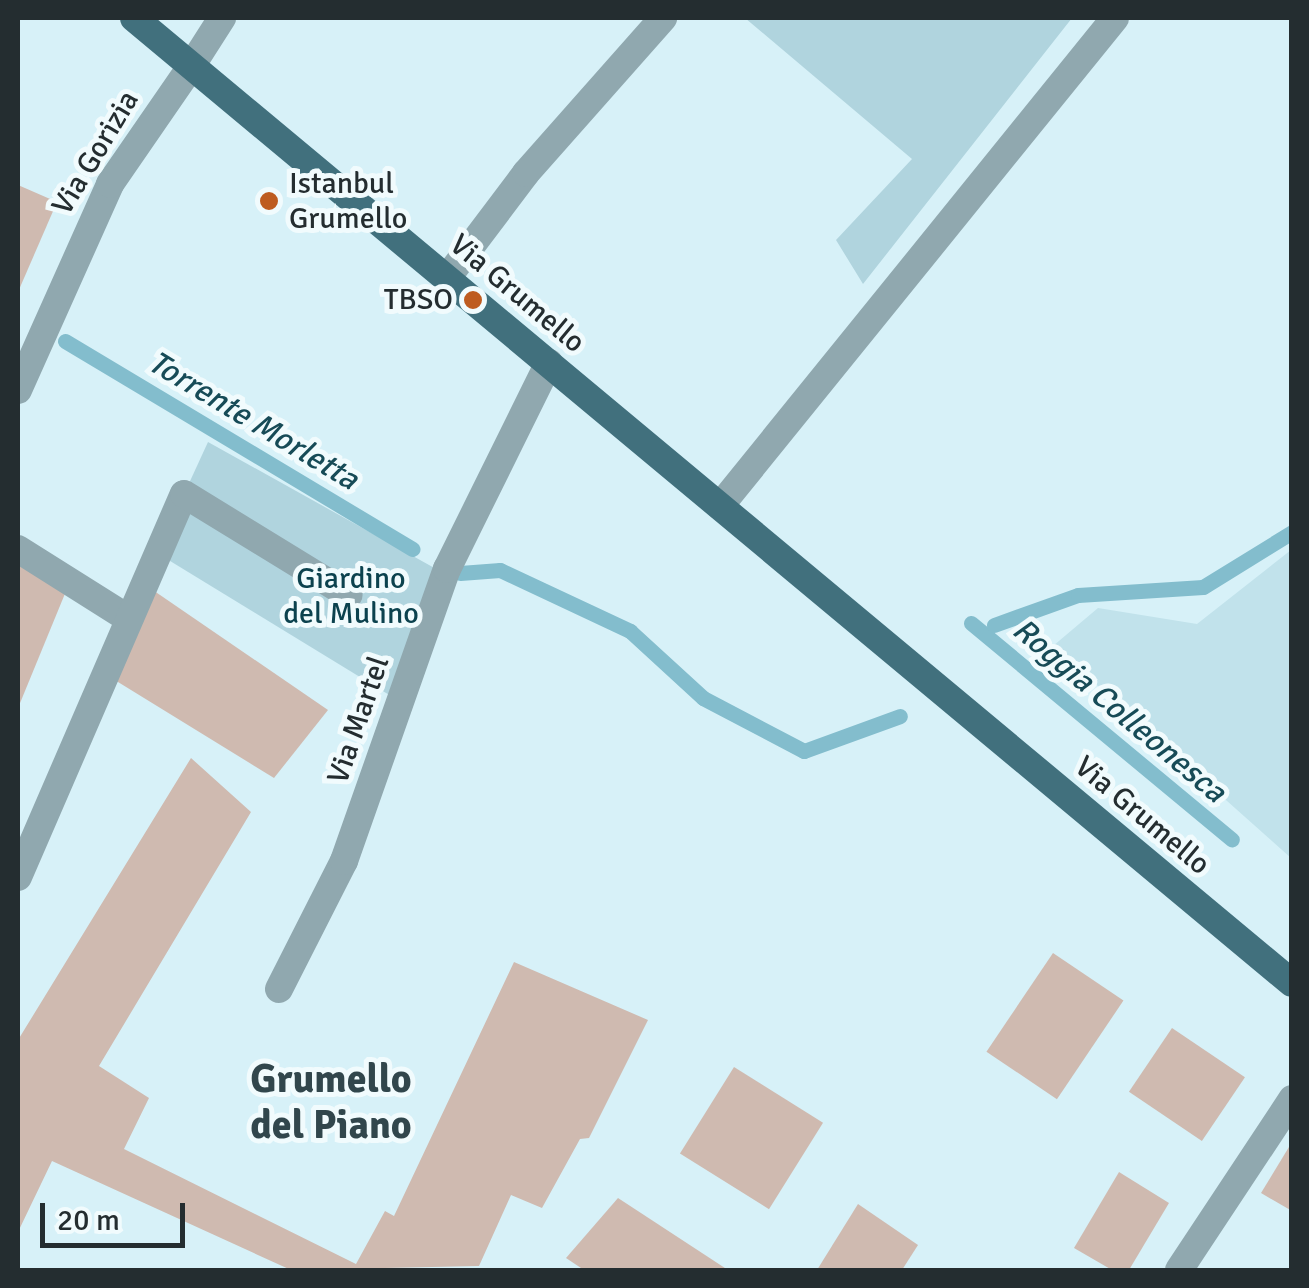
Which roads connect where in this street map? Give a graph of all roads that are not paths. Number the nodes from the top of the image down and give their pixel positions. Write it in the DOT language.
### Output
graph roads {
  1 [pos="134,18"];
  2 [pos="222,18"];
  3 [pos="662,18"];
  4 [pos="1115,18"];
  5 [pos="192,65"];
  6 [pos="447,278"];
  7 [pos="549,364"];
  8 [pos="18,390"];
  9 [pos="720,506"];
  10 [pos="18,549"];
  11 [pos="349,594"];
  12 [pos="129,619"];
  13 [pos="18,877"];
  14 [pos="1292,983"];
  15 [pos="279,989"];
  16 [pos="1292,1100"];
  17 [pos="1179,1270"];
  1 -- 5 [label="main road, Via Grumello"];
  2 -- 5 [label="street, Via Gorizia"];
  3 -- 6 [label="street"];
  4 -- 9 [label="street"];
  5 -- 6 [label="main road, Via Grumello"];
  5 -- 8 [label="street, Via Gorizia"];
  6 -- 7 [label="main road, Via Grumello"];
  7 -- 9 [label="main road, Via Grumello"];
  7 -- 15 [label="street, Via Martel"];
  9 -- 14 [label="main road, Via Grumello"];
  10 -- 12 [label="street"];
  11 -- 12 [label="street"];
  12 -- 13 [label="street"];
  16 -- 17 [label="street"];
}
